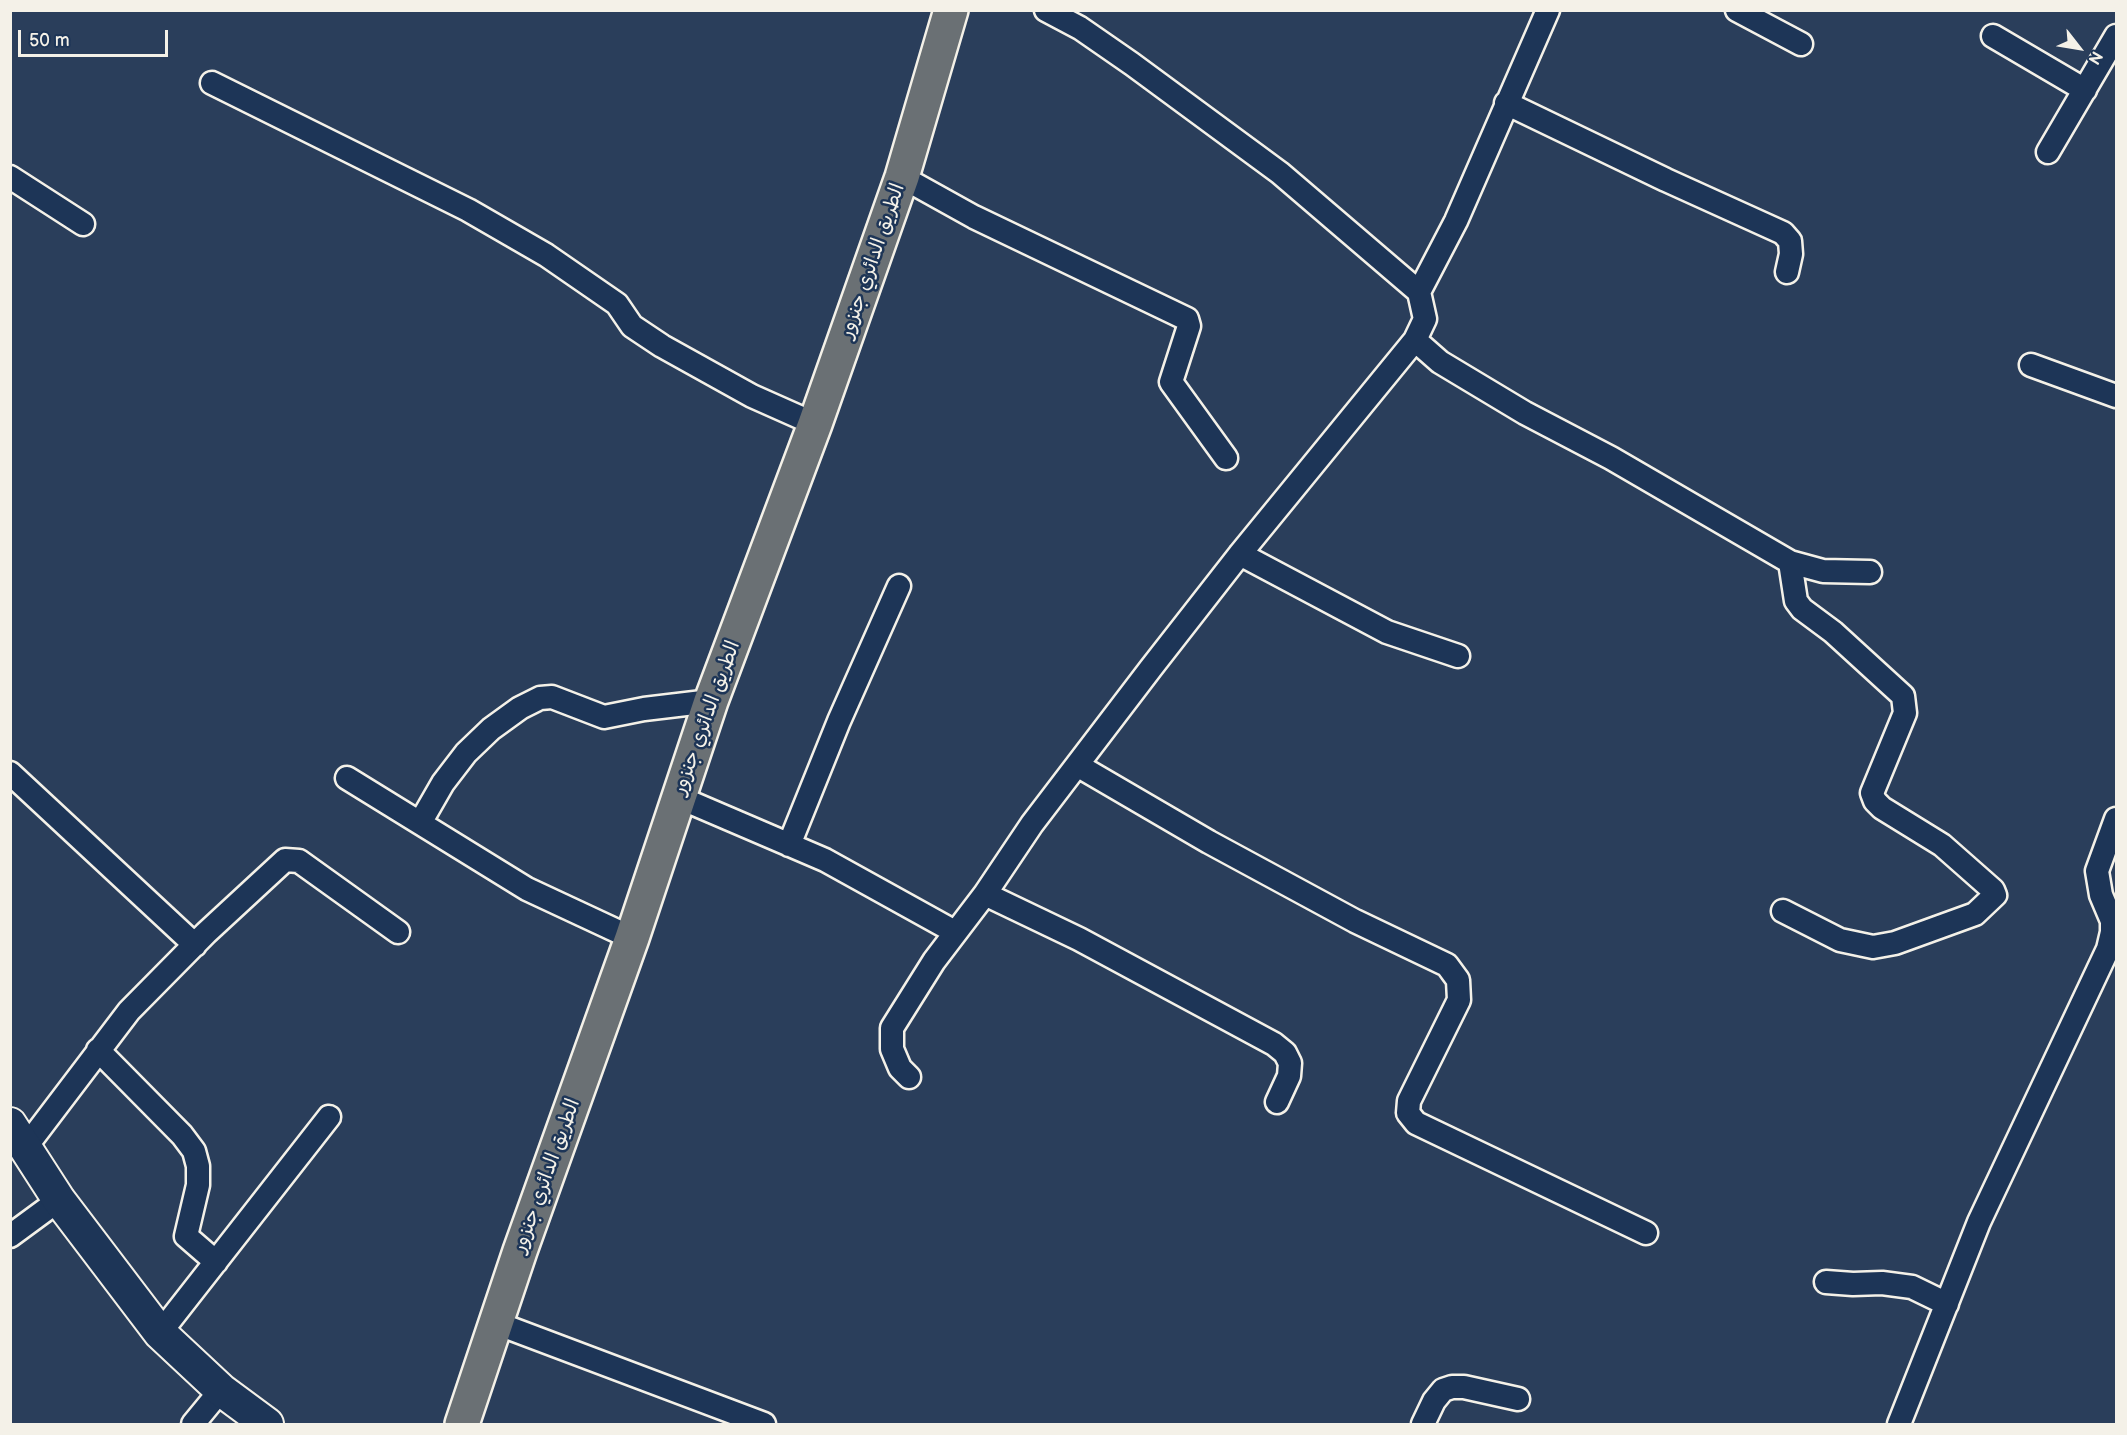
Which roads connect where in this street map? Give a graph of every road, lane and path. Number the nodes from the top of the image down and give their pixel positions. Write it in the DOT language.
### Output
graph roads {
  1 [pos="1046,10"];
  2 [pos="1548,10"];
  3 [pos="1737,10"];
  4 [pos="948,11"];
  5 [pos="1993,36"];
  6 [pos="2116,36"];
  7 [pos="1801,44"];
  8 [pos="212,82"];
  9 [pos="2085,90"];
  10 [pos="1506,103"];
  11 [pos="2048,152"];
  12 [pos="10,177"];
  13 [pos="902,177"];
  14 [pos="83,224"];
  15 [pos="1788,272"];
  16 [pos="1419,292"];
  17 [pos="1415,340"];
  18 [pos="2031,364"];
  19 [pos="2116,396"];
  20 [pos="815,424"];
  21 [pos="1226,458"];
  22 [pos="1240,554"];
  23 [pos="1791,562"];
  24 [pos="1870,572"];
  25 [pos="898,586"];
  26 [pos="1458,656"];
  27 [pos="711,702"];
  28 [pos="1077,765"];
  29 [pos="10,773"];
  30 [pos="347,778"];
  31 [pos="678,798"];
  32 [pos="2116,819"];
  33 [pos="420,823"];
  34 [pos="789,845"];
  35 [pos="985,894"];
  36 [pos="1783,911"];
  37 [pos="398,932"];
  38 [pos="955,932"];
  39 [pos="632,938"];
  40 [pos="195,945"];
  41 [pos="98,1050"];
  42 [pos="909,1077"];
  43 [pos="1277,1102"];
  44 [pos="329,1117"];
  45 [pos="18,1136"];
  46 [pos="59,1200"];
  47 [pos="1646,1233"];
  48 [pos="10,1236"];
  49 [pos="216,1262"];
  50 [pos="1826,1282"];
  51 [pos="1947,1304"];
  52 [pos="496,1323"];
  53 [pos="160,1333"];
  54 [pos="220,1390"];
  55 [pos="1518,1399"];
  56 [pos="193,1425"];
  57 [pos="267,1425"];
  58 [pos="462,1425"];
  59 [pos="764,1425"];
  60 [pos="1424,1425"];
  61 [pos="1899,1425"];
  1 -- 16 [label="street"];
  2 -- 10 [label="street"];
  3 -- 7 [label="street"];
  4 -- 13 [label="main road, الطريق الدائري جنزور"];
  5 -- 9 [label="street"];
  6 -- 9 [label="street"];
  8 -- 20 [label="street"];
  9 -- 11 [label="street"];
  10 -- 15 [label="street"];
  10 -- 16 [label="street"];
  12 -- 14 [label="street"];
  13 -- 20 [label="main road, الطريق الدائري جنزور"];
  13 -- 21 [label="street"];
  16 -- 17 [label="street"];
  17 -- 22 [label="street"];
  17 -- 23 [label="street"];
  18 -- 19 [label="street"];
  20 -- 27 [label="main road, الطريق الدائري جنزور"];
  22 -- 26 [label="street"];
  22 -- 28 [label="street"];
  23 -- 24 [label="street"];
  23 -- 36 [label="street"];
  25 -- 34 [label="street"];
  27 -- 31 [label="main road, الطريق الدائري جنزور"];
  27 -- 33 [label="street"];
  28 -- 35 [label="street"];
  28 -- 47 [label="street"];
  29 -- 40 [label="street"];
  30 -- 33 [label="street"];
  31 -- 34 [label="street"];
  31 -- 39 [label="main road, الطريق الدائري جنزور"];
  32 -- 51 [label="street"];
  33 -- 39 [label="street"];
  34 -- 38 [label="street"];
  35 -- 38 [label="street"];
  35 -- 43 [label="street"];
  37 -- 40 [label="street"];
  38 -- 42 [label="street"];
  39 -- 52 [label="main road, الطريق الدائري جنزور"];
  40 -- 41 [label="street"];
  41 -- 45 [label="street"];
  41 -- 49 [label="street"];
  44 -- 49 [label="street"];
  45 -- 46 [label="street"];
  46 -- 48 [label="street"];
  46 -- 53 [label="street"];
  49 -- 53 [label="street"];
  50 -- 51 [label="street"];
  51 -- 61 [label="street"];
  52 -- 58 [label="main road, الطريق الدائري جنزور"];
  52 -- 59 [label="street"];
  53 -- 54 [label="street"];
  54 -- 56 [label="street"];
  54 -- 57 [label="street"];
  55 -- 60 [label="street"];
}
